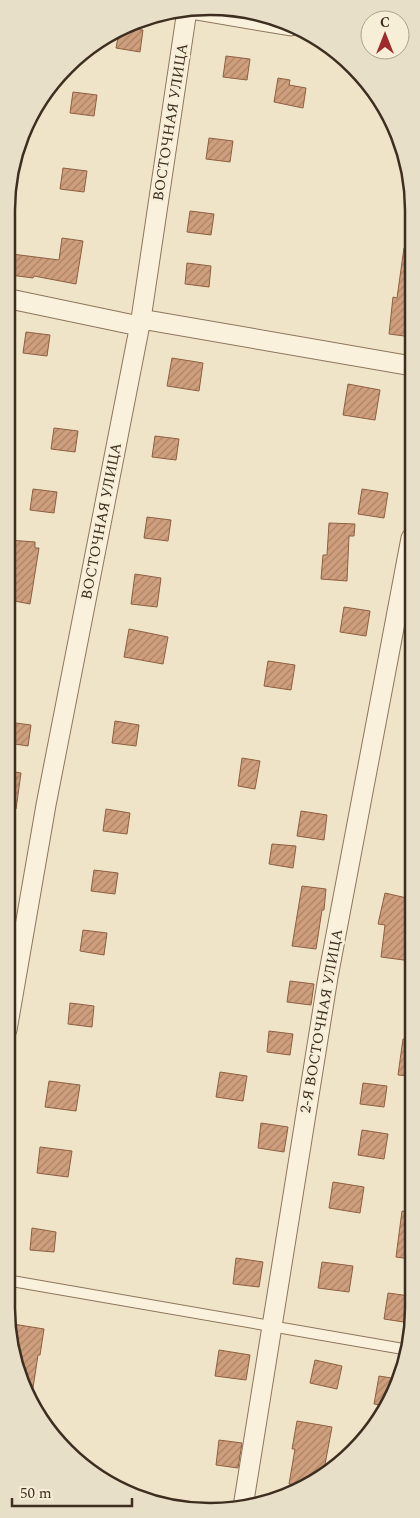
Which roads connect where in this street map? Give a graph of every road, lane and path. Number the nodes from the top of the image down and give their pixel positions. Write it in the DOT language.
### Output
graph roads {
  1 [pos="186,17"];
  2 [pos="15,300"];
  3 [pos="140,323"];
  4 [pos="405,365"];
  5 [pos="405,570"];
  6 [pos="15,984"];
  7 [pos="15,1282"];
  8 [pos="272,1326"];
  9 [pos="400,1348"];
  10 [pos="244,1500"];
  1 -- 3 [label="street, ВОСТОЧНАЯ УЛИЦА"];
  2 -- 3 [label="street"];
  3 -- 4 [label="street"];
  3 -- 6 [label="street, ВОСТОЧНАЯ УЛИЦА"];
  5 -- 8 [label="street, 2-Я ВОСТОЧНАЯ УЛИЦА"];
  7 -- 8 [label="lane"];
  8 -- 9 [label="lane"];
  8 -- 10 [label="street, 2-Я ВОСТОЧНАЯ УЛИЦА"];
}
